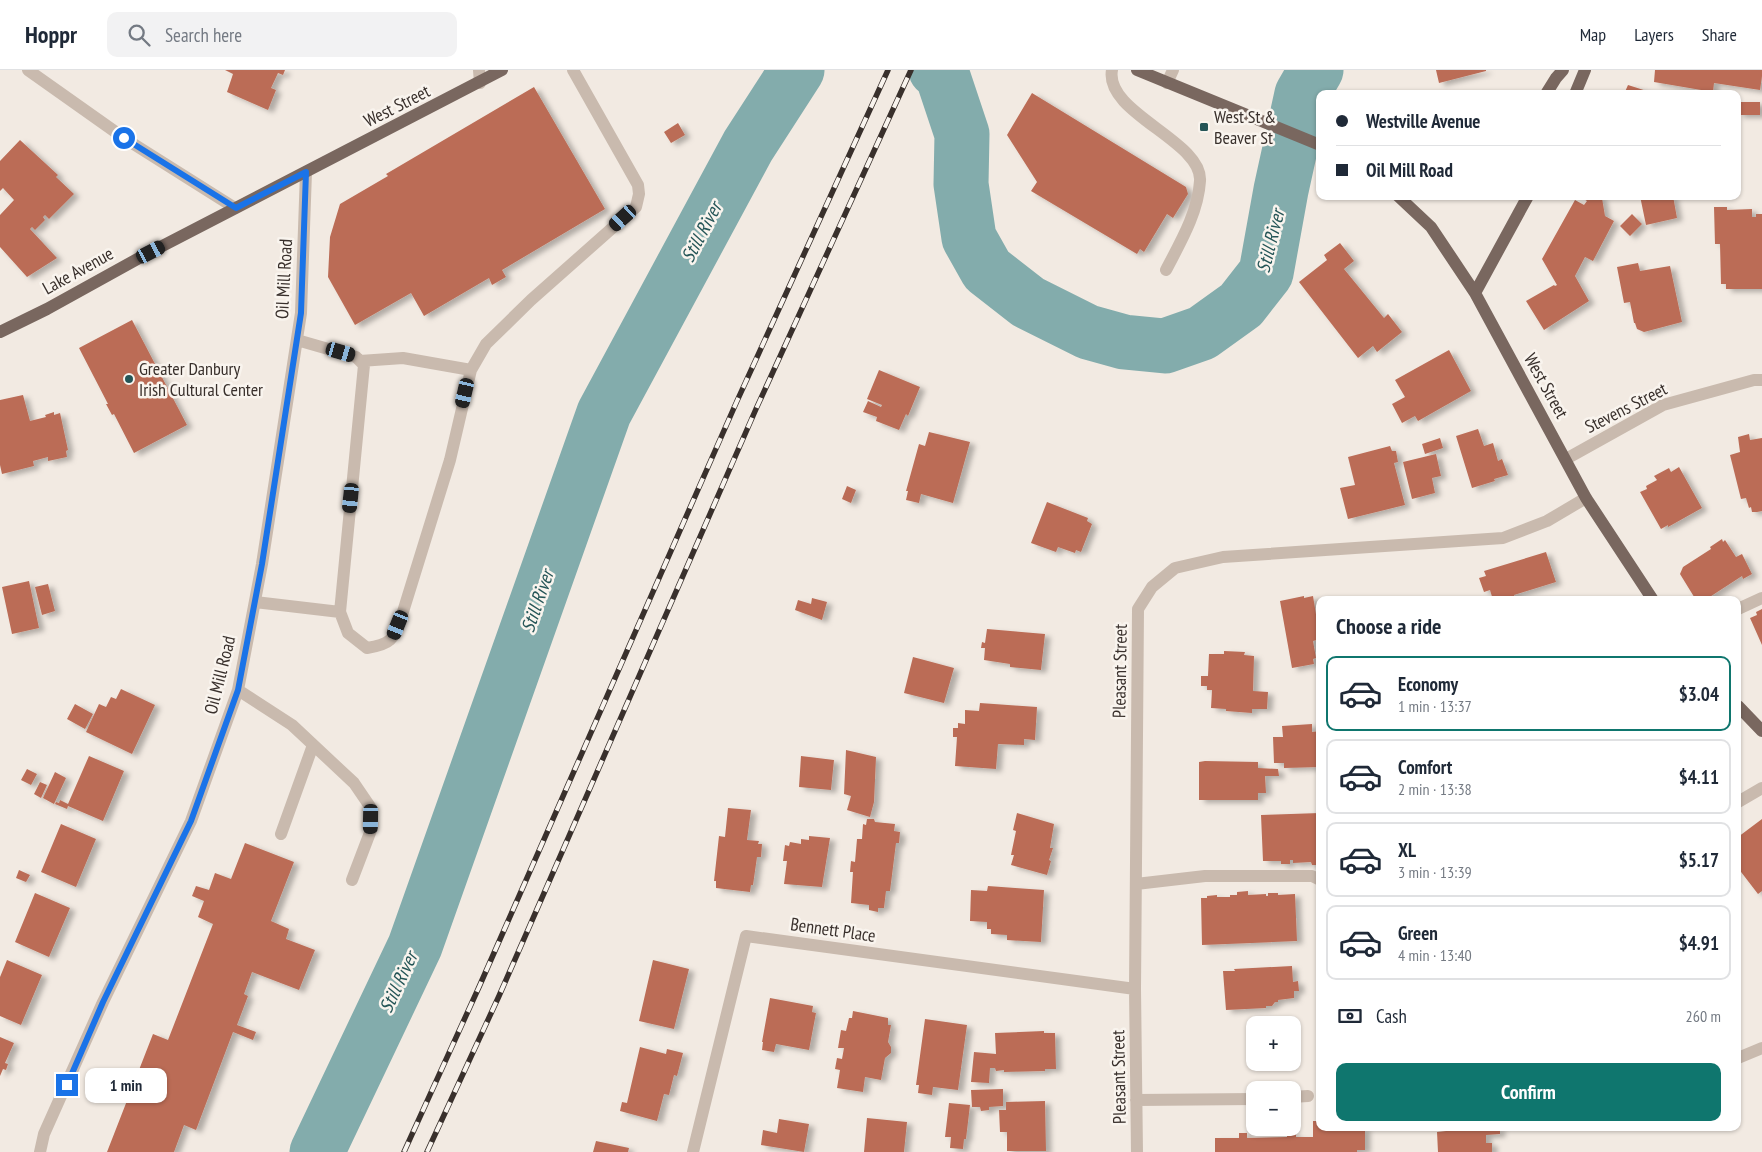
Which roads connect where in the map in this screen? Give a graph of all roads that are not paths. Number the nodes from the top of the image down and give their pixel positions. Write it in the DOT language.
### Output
graph roads {
  1 [pos="28,70"];
  2 [pos="502,70"];
  3 [pos="573,70"];
  4 [pos="1112,70"];
  5 [pos="1137,70"];
  6 [pos="1173,70"];
  7 [pos="1564,70"];
  8 [pos="1585,70"];
  9 [pos="479,76"];
  10 [pos="1167,83"];
  11 [pos="1548,90"];
  12 [pos="1577,90"];
  13 [pos="1316,143"];
  14 [pos="306,172"];
  15 [pos="1402,200"];
  16 [pos="1526,200"];
  17 [pos="236,208"];
  18 [pos="1166,270"];
  19 [pos="1475,293"];
  20 [pos="0,332"];
  21 [pos="297,340"];
  22 [pos="360,361"];
  23 [pos="471,370"];
  24 [pos="1762,380"];
  25 [pos="1566,459"];
  26 [pos="1586,498"];
  27 [pos="1650,596"];
  28 [pos="1762,598"];
  29 [pos="255,602"];
  30 [pos="1741,608"];
  31 [pos="340,612"];
  32 [pos="238,690"];
  33 [pos="1741,709"];
  34 [pos="1762,731"];
  35 [pos="313,745"];
  36 [pos="1762,788"];
  37 [pos="1741,800"];
  38 [pos="281,834"];
  39 [pos="1316,878"];
  40 [pos="352,880"];
  41 [pos="1136,884"];
  42 [pos="1135,989"];
  43 [pos="1762,1048"];
  44 [pos="1741,1057"];
  45 [pos="1301,1096"];
  46 [pos="1308,1096"];
  47 [pos="1246,1099"];
  48 [pos="1136,1100"];
  49 [pos="40,1152"];
  50 [pos="693,1152"];
  51 [pos="1137,1152"];
  1 -- 17 [label="street"];
  2 -- 9 [label="main road, West Street"];
  3 -- 23 [label="street"];
  4 -- 18 [label="street"];
  5 -- 10 [label="main road"];
  6 -- 10 [label="street"];
  7 -- 11 [label="main road"];
  8 -- 12 [label="main road"];
  9 -- 14 [label="main road, West Street"];
  10 -- 13 [label="main road"];
  14 -- 17 [label="main road, Lake Avenue"];
  14 -- 21 [label="street, Oil Mill Road"];
  15 -- 19 [label="main road, West Street"];
  16 -- 19 [label="main road"];
  17 -- 20 [label="main road, Lake Avenue"];
  19 -- 25 [label="main road, West Street"];
  21 -- 22 [label="street"];
  21 -- 29 [label="street, Oil Mill Road"];
  22 -- 23 [label="street"];
  22 -- 31 [label="street"];
  23 -- 31 [label="street"];
  24 -- 25 [label="street, Stevens Street"];
  25 -- 26 [label="main road, West Street"];
  26 -- 27 [label="main road, West Street"];
  26 -- 41 [label="street, Pleasant Street"];
  28 -- 30 [label="street"];
  29 -- 31 [label="street"];
  29 -- 32 [label="street, Oil Mill Road"];
  32 -- 35 [label="street"];
  32 -- 49 [label="street, Oil Mill Road"];
  33 -- 34 [label="main road"];
  35 -- 38 [label="street"];
  35 -- 40 [label="street"];
  36 -- 37 [label="street"];
  39 -- 41 [label="street"];
  41 -- 42 [label="street, Pleasant Street"];
  42 -- 48 [label="street, Pleasant Street"];
  42 -- 50 [label="street, Bennett Place"];
  43 -- 44 [label="street"];
  45 -- 46 [label="street"];
  47 -- 48 [label="street"];
  48 -- 51 [label="street, Pleasant Street"];
}
